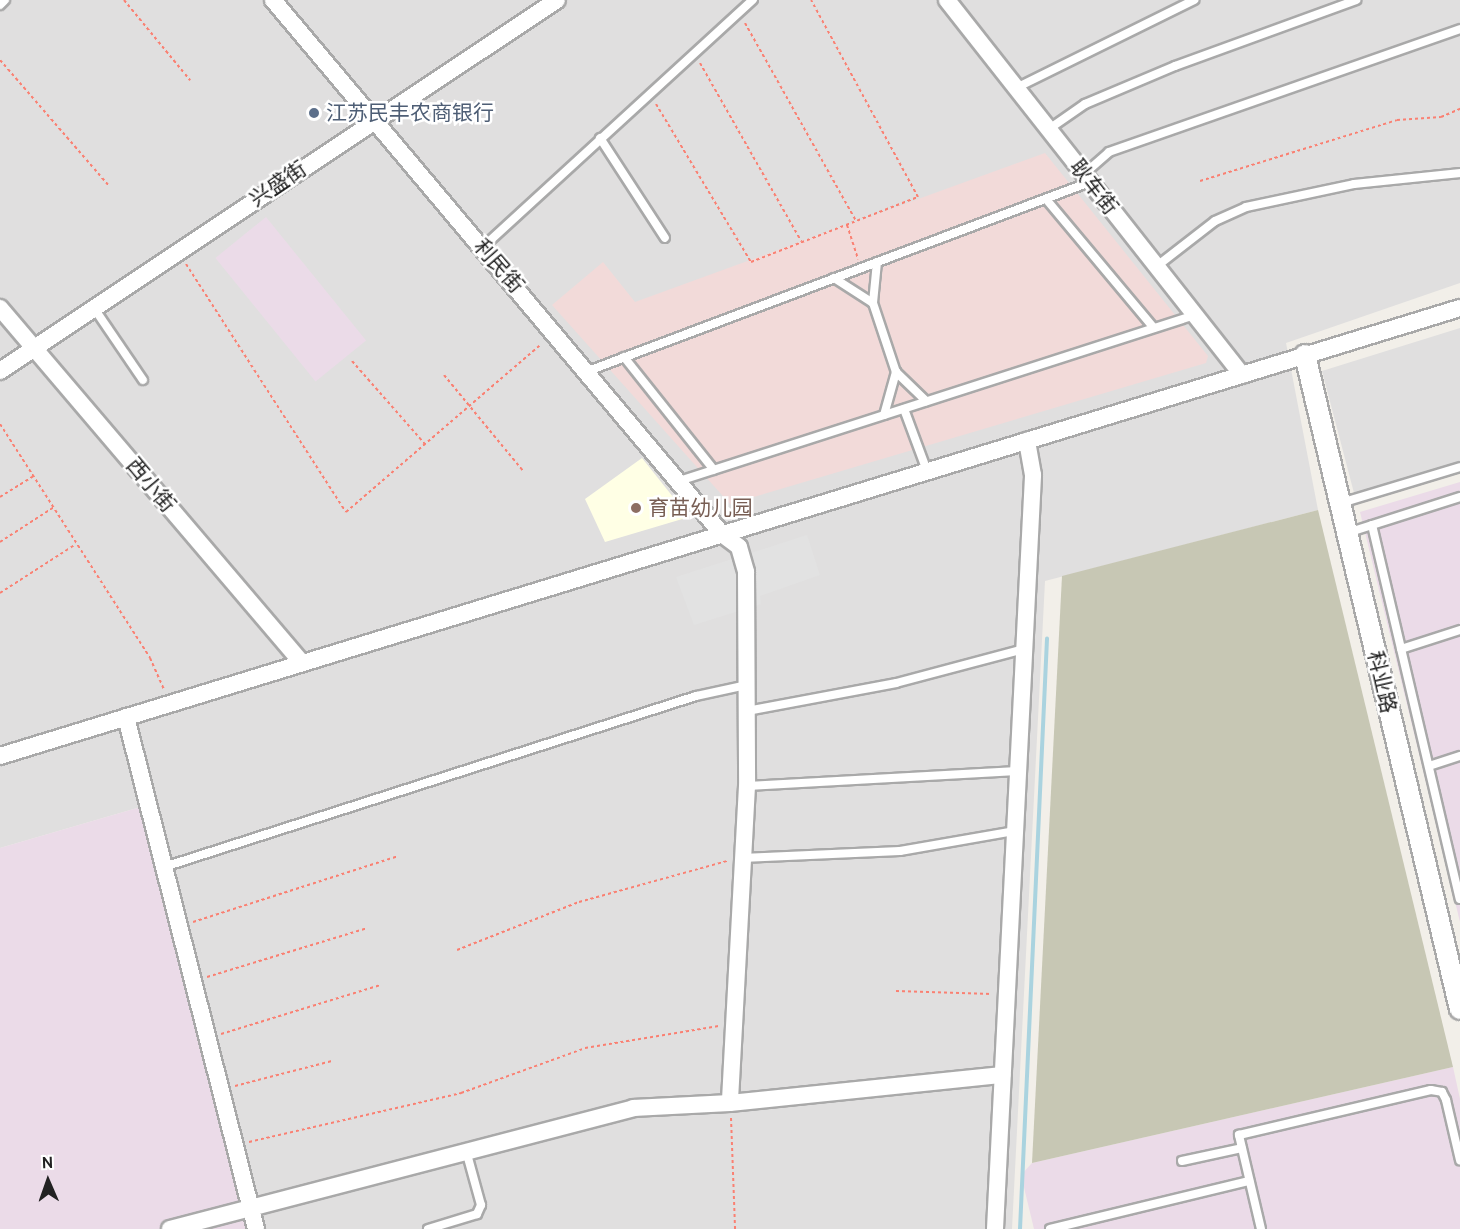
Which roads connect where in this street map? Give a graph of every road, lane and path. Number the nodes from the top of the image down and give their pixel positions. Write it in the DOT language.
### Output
graph roads {
  1 [pos="5,0"];
  2 [pos="124,0"];
  3 [pos="273,0"];
  4 [pos="557,0"];
  5 [pos="753,0"];
  6 [pos="811,0"];
  7 [pos="947,0"];
  8 [pos="1194,0"];
  9 [pos="1356,0"];
  10 [pos="0,5"];
  11 [pos="739,12"];
  12 [pos="1460,29"];
  13 [pos="694,53"];
  14 [pos="0,60"];
  15 [pos="190,80"];
  16 [pos="1016,88"];
  17 [pos="649,93"];
  18 [pos="1460,109"];
  19 [pos="373,120"];
  20 [pos="1048,129"];
  21 [pos="600,138"];
  22 [pos="1460,172"];
  23 [pos="1087,178"];
  24 [pos="1200,181"];
  25 [pos="109,186"];
  26 [pos="1046,199"];
  27 [pos="856,221"];
  28 [pos="847,225"];
  29 [pos="665,238"];
  30 [pos="801,242"];
  31 [pos="483,248"];
  32 [pos="178,252"];
  33 [pos="877,262"];
  34 [pos="1157,266"];
  35 [pos="861,268"];
  36 [pos="834,278"];
  37 [pos="873,303"];
  38 [pos="0,308"];
  39 [pos="94,308"];
  40 [pos="1460,308"];
  41 [pos="1195,315"];
  42 [pos="1154,328"];
  43 [pos="555,332"];
  44 [pos="35,348"];
  45 [pos="1305,356"];
  46 [pos="624,357"];
  47 [pos="352,361"];
  48 [pos="0,371"];
  49 [pos="588,371"];
  50 [pos="896,372"];
  51 [pos="444,375"];
  52 [pos="1242,375"];
  53 [pos="143,380"];
  54 [pos="926,401"];
  55 [pos="470,406"];
  56 [pos="904,409"];
  57 [pos="884,415"];
  58 [pos="0,424"];
  59 [pos="1027,441"];
  60 [pos="425,444"];
  61 [pos="1460,467"];
  62 [pos="714,470"];
  63 [pos="523,471"];
  64 [pos="927,471"];
  65 [pos="34,475"];
  66 [pos="679,482"];
  67 [pos="0,497"];
  68 [pos="1460,497"];
  69 [pos="1340,504"];
  70 [pos="54,507"];
  71 [pos="1372,525"];
  72 [pos="1347,533"];
  73 [pos="722,534"];
  74 [pos="0,542"];
  75 [pos="76,544"];
  76 [pos="0,593"];
  77 [pos="1460,630"];
  78 [pos="1024,649"];
  79 [pos="1401,649"];
  80 [pos="302,663"];
  81 [pos="747,685"];
  82 [pos="170,704"];
  83 [pos="747,711"];
  84 [pos="126,717"];
  85 [pos="0,756"];
  86 [pos="1460,756"];
  87 [pos="1429,766"];
  88 [pos="1018,771"];
  89 [pos="747,786"];
  90 [pos="1015,831"];
  91 [pos="398,855"];
  92 [pos="742,858"];
  93 [pos="164,867"];
  94 [pos="1458,882"];
  95 [pos="1460,899"];
  96 [pos="179,927"];
  97 [pos="367,928"];
  98 [pos="457,950"];
  99 [pos="193,981"];
  100 [pos="380,986"];
  101 [pos="896,991"];
  102 [pos="1007,994"];
  103 [pos="1460,1009"];
  104 [pos="730,1024"];
  105 [pos="207,1038"];
  106 [pos="332,1061"];
  107 [pos="1003,1075"];
  108 [pos="220,1089"];
  109 [pos="730,1103"];
  110 [pos="234,1146"];
  111 [pos="1242,1148"];
  112 [pos="467,1154"];
  113 [pos="1460,1160"];
  114 [pos="1182,1161"];
  115 [pos="1250,1181"];
  116 [pos="250,1209"];
  117 [pos="170,1229"];
  118 [pos="256,1229"];
  119 [pos="428,1229"];
  120 [pos="735,1229"];
  121 [pos="995,1229"];
  122 [pos="1050,1229"];
  123 [pos="1261,1229"];
  1 -- 10 [label="lane"];
  2 -- 15 [label="path"];
  3 -- 19 [label="street, 利民街"];
  4 -- 19 [label="street, 兴盛街"];
  5 -- 11 [label="lane"];
  6 -- 27 [label="path"];
  7 -- 16 [label="street, 耿车街"];
  8 -- 16 [label="lane"];
  9 -- 20 [label="lane"];
  11 -- 13 [label="lane"];
  11 -- 27 [label="path"];
  12 -- 23 [label="lane"];
  13 -- 17 [label="lane"];
  13 -- 30 [label="path"];
  14 -- 25 [label="path"];
  16 -- 20 [label="street, 耿车街"];
  17 -- 21 [label="lane"];
  17 -- 30 [label="path"];
  18 -- 24 [label="path"];
  19 -- 31 [label="street, 利民街"];
  19 -- 32 [label="street, 兴盛街"];
  20 -- 23 [label="street, 耿车街"];
  21 -- 29 [label="lane"];
  21 -- 31 [label="lane"];
  22 -- 34 [label="lane"];
  23 -- 26 [label="lane"];
  23 -- 34 [label="street, 耿车街"];
  26 -- 33 [label="lane"];
  26 -- 42 [label="lane"];
  27 -- 28 [label="path"];
  28 -- 30 [label="path"];
  28 -- 35 [label="path"];
  31 -- 43 [label="street, 利民街"];
  32 -- 39 [label="street, 兴盛街"];
  32 -- 60 [label="path"];
  33 -- 35 [label="lane"];
  33 -- 37 [label="lane"];
  34 -- 41 [label="street, 耿车街"];
  35 -- 36 [label="lane"];
  36 -- 37 [label="lane"];
  36 -- 46 [label="lane"];
  37 -- 50 [label="lane"];
  38 -- 44 [label="street, 西小街"];
  39 -- 44 [label="street, 兴盛街"];
  39 -- 53 [label="lane"];
  40 -- 45 [label="street"];
  41 -- 42 [label="lane"];
  41 -- 52 [label="street, 耿车街"];
  42 -- 54 [label="lane"];
  43 -- 49 [label="street, 利民街"];
  43 -- 55 [label="path"];
  44 -- 48 [label="street, 兴盛街"];
  44 -- 80 [label="street, 西小街"];
  45 -- 52 [label="street"];
  45 -- 69 [label="street, 科业路"];
  46 -- 49 [label="lane"];
  46 -- 62 [label="lane"];
  47 -- 60 [label="path"];
  49 -- 66 [label="street, 利民街"];
  50 -- 54 [label="lane"];
  50 -- 57 [label="lane"];
  51 -- 55 [label="path"];
  52 -- 59 [label="street"];
  54 -- 56 [label="lane"];
  55 -- 60 [label="path"];
  55 -- 63 [label="path"];
  56 -- 57 [label="lane"];
  56 -- 64 [label="lane"];
  57 -- 62 [label="lane"];
  58 -- 65 [label="path"];
  59 -- 64 [label="street"];
  59 -- 78 [label="street"];
  61 -- 69 [label="lane"];
  62 -- 66 [label="lane"];
  64 -- 73 [label="street"];
  65 -- 67 [label="path"];
  65 -- 70 [label="path"];
  66 -- 73 [label="street, 利民街"];
  68 -- 71 [label="lane"];
  69 -- 72 [label="street, 科业路"];
  70 -- 74 [label="path"];
  70 -- 75 [label="path"];
  71 -- 72 [label="lane"];
  71 -- 79 [label="lane"];
  72 -- 103 [label="street, 科业路"];
  73 -- 80 [label="street"];
  73 -- 81 [label="street, 利民街"];
  75 -- 76 [label="path"];
  75 -- 82 [label="path"];
  77 -- 79 [label="lane"];
  78 -- 83 [label="lane"];
  78 -- 88 [label="street"];
  79 -- 87 [label="lane"];
  80 -- 82 [label="street"];
  81 -- 83 [label="street, 利民街"];
  81 -- 93 [label="lane"];
  82 -- 84 [label="street"];
  83 -- 89 [label="street, 利民街"];
  84 -- 85 [label="street"];
  84 -- 93 [label="street"];
  86 -- 87 [label="lane"];
  87 -- 94 [label="lane"];
  88 -- 89 [label="lane"];
  88 -- 90 [label="street"];
  89 -- 92 [label="street, 利民街"];
  90 -- 92 [label="lane"];
  90 -- 102 [label="street"];
  91 -- 96 [label="path"];
  92 -- 98 [label="path"];
  92 -- 104 [label="street, 利民街"];
  93 -- 96 [label="street"];
  94 -- 95 [label="lane"];
  96 -- 99 [label="street"];
  97 -- 99 [label="path"];
  99 -- 105 [label="street"];
  100 -- 105 [label="path"];
  101 -- 102 [label="path"];
  102 -- 107 [label="street"];
  104 -- 109 [label="street, 利民街"];
  104 -- 110 [label="path"];
  105 -- 108 [label="street"];
  106 -- 108 [label="path"];
  107 -- 109 [label="street"];
  107 -- 121 [label="street"];
  108 -- 110 [label="street"];
  109 -- 112 [label="street"];
  109 -- 120 [label="path"];
  110 -- 116 [label="street"];
  111 -- 113 [label="lane"];
  111 -- 114 [label="lane"];
  111 -- 115 [label="lane"];
  112 -- 116 [label="street"];
  112 -- 119 [label="lane"];
  115 -- 122 [label="lane"];
  115 -- 123 [label="lane"];
  116 -- 117 [label="street"];
  116 -- 118 [label="street"];
}
